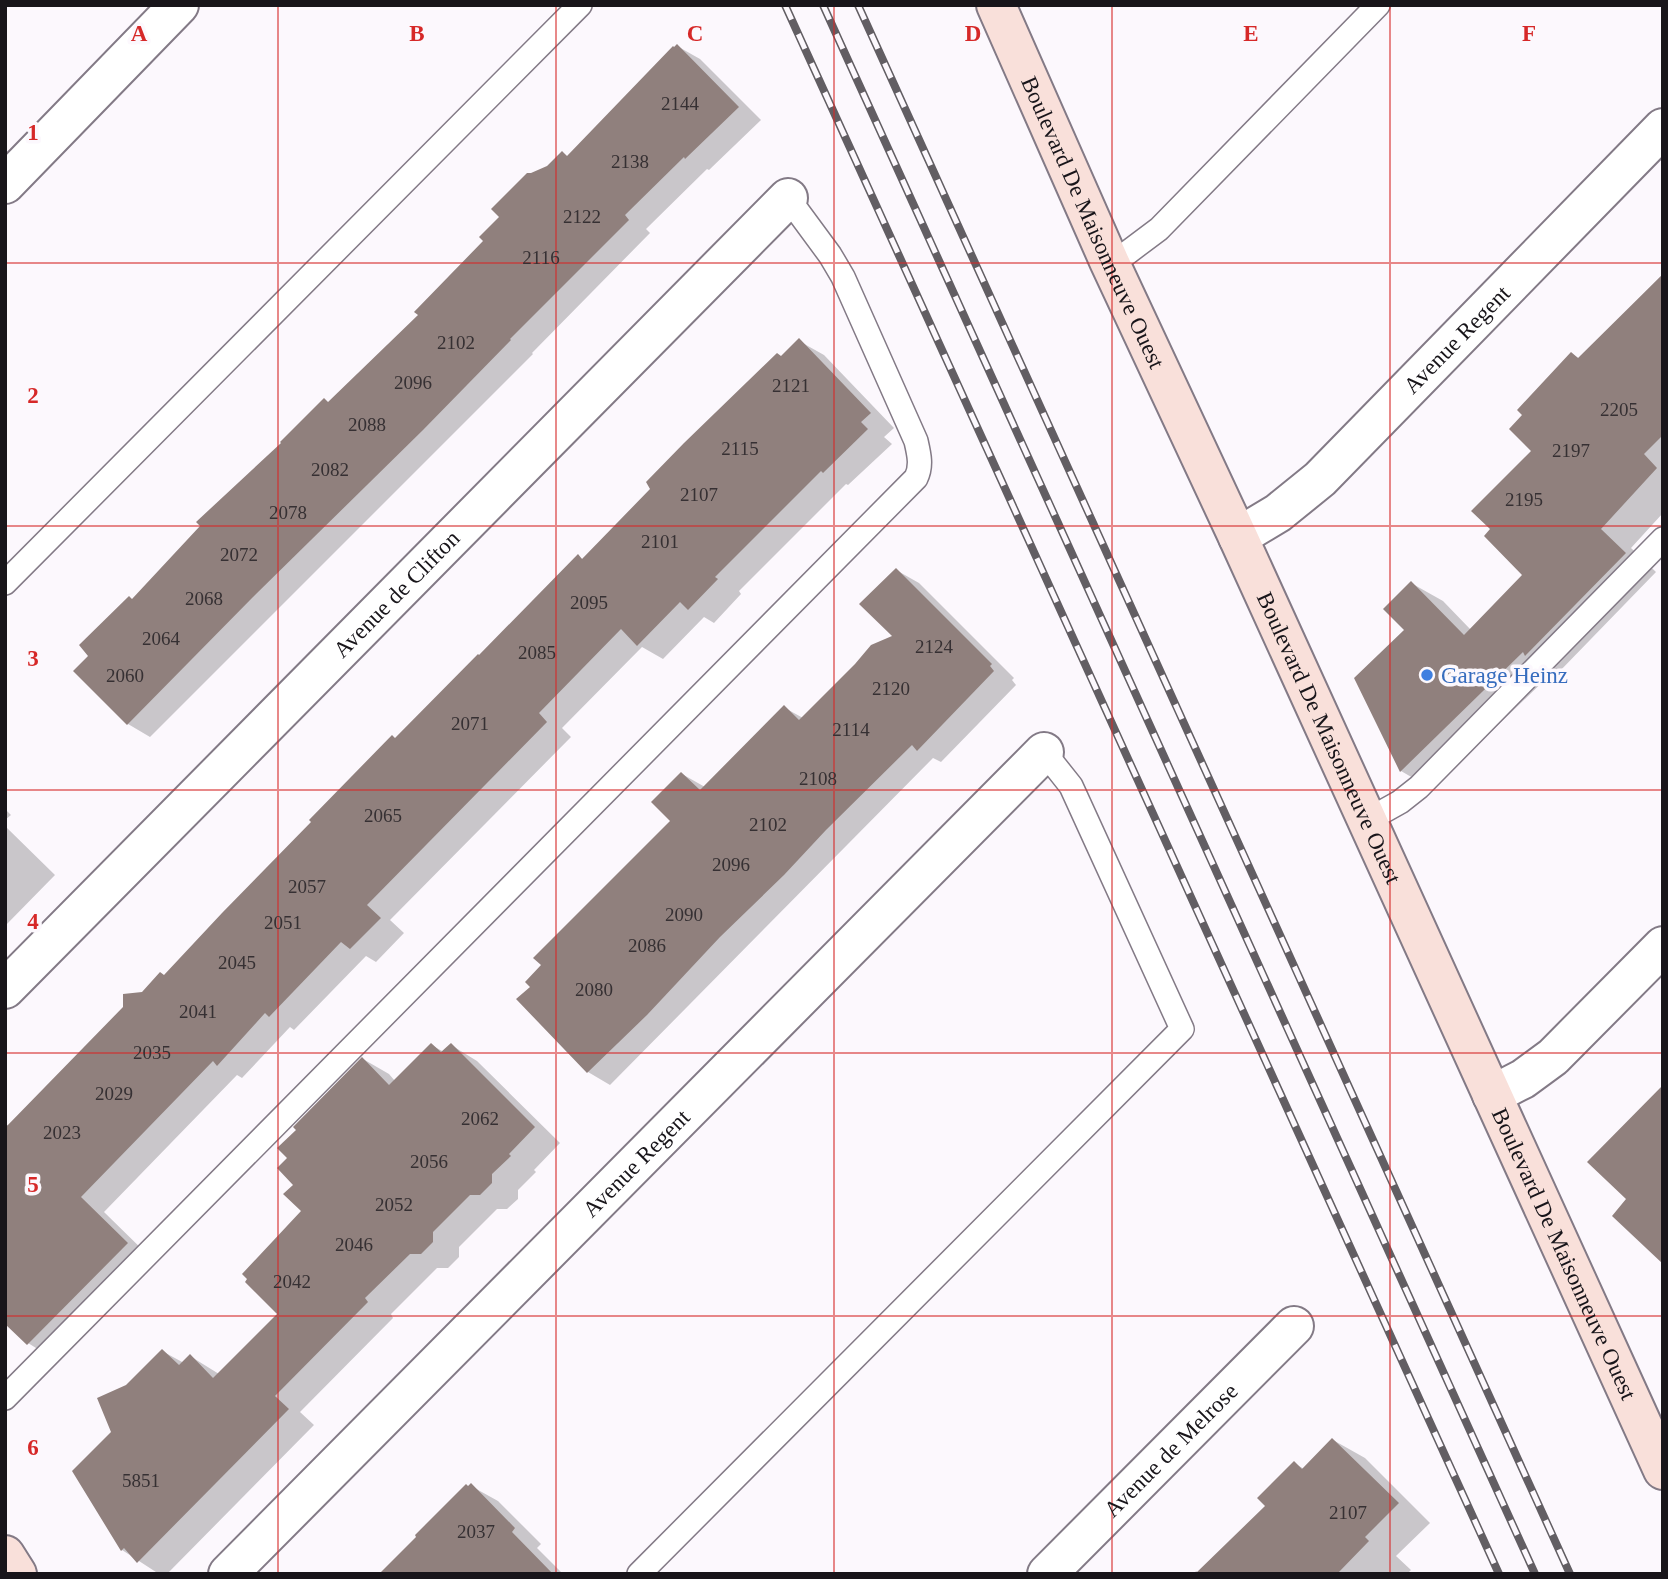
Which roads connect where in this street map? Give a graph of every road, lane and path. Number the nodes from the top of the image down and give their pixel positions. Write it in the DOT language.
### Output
graph roads {
  1 [pos="179,5"];
  2 [pos="580,5"];
  3 [pos="996,5"];
  4 [pos="1378,5"];
  5 [pos="1663,128"];
  6 [pos="5,184"];
  7 [pos="788,198"];
  8 [pos="1109,261"];
  9 [pos="1238,537"];
  10 [pos="1663,539"];
  11 [pos="5,583"];
  12 [pos="1044,751"];
  13 [pos="1366,821"];
  14 [pos="1663,946"];
  15 [pos="5,989"];
  16 [pos="1492,1095"];
  17 [pos="1294,1326"];
  18 [pos="5,1398"];
  19 [pos="1663,1470"];
  20 [pos="5,1555"];
  21 [pos="17,1574"];
  22 [pos="228,1574"];
  23 [pos="639,1574"];
  24 [pos="1047,1574"];
  1 -- 6 [label="street"];
  2 -- 11 [label="lane"];
  3 -- 8 [label="street, Boulevard De Maisonneuve Ouest"];
  4 -- 8 [label="lane"];
  5 -- 9 [label="street, Avenue Regent"];
  7 -- 15 [label="street, Avenue de Clifton"];
  7 -- 18 [label="lane"];
  8 -- 9 [label="street, Boulevard De Maisonneuve Ouest"];
  9 -- 13 [label="street, Boulevard De Maisonneuve Ouest"];
  10 -- 13 [label="lane"];
  12 -- 22 [label="street, Avenue Regent"];
  12 -- 23 [label="lane"];
  13 -- 16 [label="street, Boulevard De Maisonneuve Ouest"];
  14 -- 16 [label="street"];
  16 -- 19 [label="street, Boulevard De Maisonneuve Ouest"];
  17 -- 24 [label="street, Avenue de Melrose"];
  20 -- 21 [label="street"];
}
